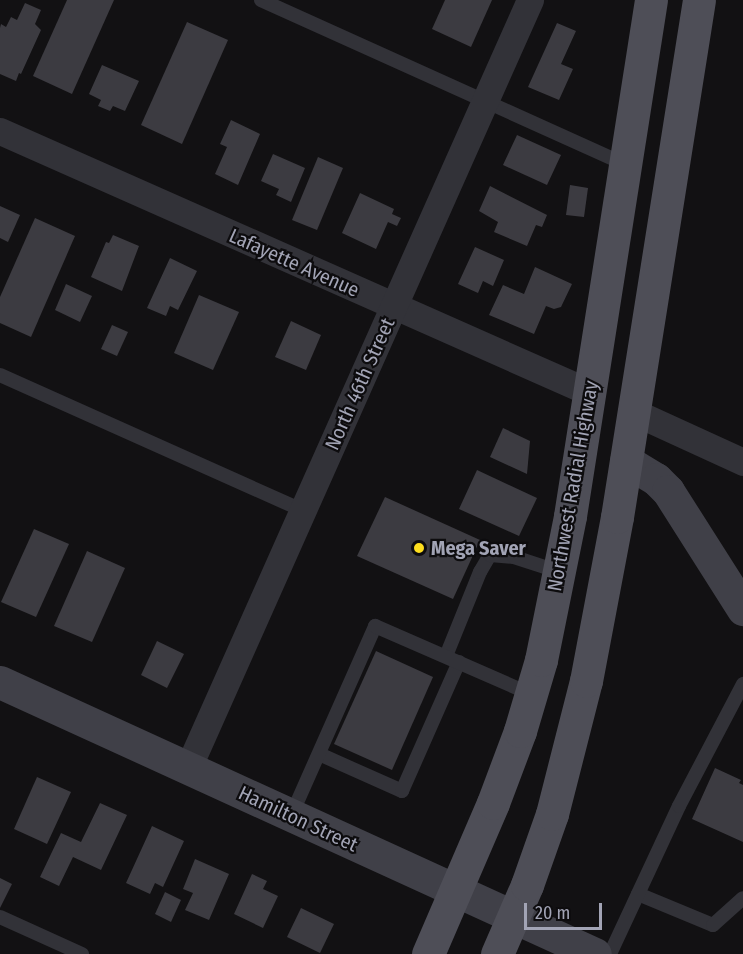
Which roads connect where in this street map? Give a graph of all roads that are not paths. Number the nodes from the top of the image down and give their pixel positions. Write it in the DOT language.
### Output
graph roads {
  1 [pos="261,0"];
  2 [pos="530,0"];
  3 [pos="651,0"];
  4 [pos="699,0"];
  5 [pos="485,101"];
  6 [pos="0,131"];
  7 [pos="626,164"];
  8 [pos="394,307"];
  9 [pos="0,375"];
  10 [pos="589,392"];
  11 [pos="634,412"];
  12 [pos="626,461"];
  13 [pos="743,462"];
  14 [pos="304,512"];
  15 [pos="560,572"];
  16 [pos="743,609"];
  17 [pos="446,656"];
  18 [pos="459,662"];
  19 [pos="0,682"];
  20 [pos="743,684"];
  21 [pos="531,694"];
  22 [pos="319,754"];
  23 [pos="188,768"];
  24 [pos="291,816"];
  25 [pos="457,891"];
  26 [pos="638,894"];
  27 [pos="743,898"];
  28 [pos="0,917"];
  29 [pos="514,918"];
  30 [pos="82,954"];
  31 [pos="428,954"];
  32 [pos="497,954"];
  33 [pos="595,954"];
  34 [pos="610,954"];
  1 -- 5 [label="lane"];
  2 -- 5 [label="street, North 46th Street"];
  3 -- 7 [label="main road, Northwest Radial Highway"];
  4 -- 11 [label="main road"];
  5 -- 7 [label="lane"];
  5 -- 8 [label="street, North 46th Street"];
  6 -- 8 [label="street, Lafayette Avenue"];
  7 -- 10 [label="main road, Northwest Radial Highway"];
  8 -- 10 [label="street, Lafayette Avenue"];
  8 -- 14 [label="street, North 46th Street"];
  9 -- 14 [label="lane"];
  10 -- 15 [label="main road, Northwest Radial Highway"];
  11 -- 12 [label="main road"];
  11 -- 13 [label="street"];
  12 -- 16 [label="main road"];
  12 -- 29 [label="main road"];
  14 -- 23 [label="street, North 46th Street"];
  15 -- 17 [label="lane"];
  15 -- 21 [label="main road, Northwest Radial Highway"];
  17 -- 18 [label="lane"];
  17 -- 22 [label="lane"];
  18 -- 21 [label="lane"];
  18 -- 22 [label="lane"];
  19 -- 23 [label="main road, Hamilton Street"];
  20 -- 26 [label="lane"];
  21 -- 25 [label="main road, Northwest Radial Highway"];
  22 -- 24 [label="lane"];
  23 -- 24 [label="main road, Hamilton Street"];
  24 -- 25 [label="main road, Hamilton Street"];
  25 -- 29 [label="main road, Hamilton Street"];
  25 -- 31 [label="main road, Northwest Radial Highway"];
  26 -- 27 [label="lane"];
  26 -- 34 [label="lane"];
  28 -- 30 [label="lane"];
  29 -- 32 [label="main road"];
  29 -- 33 [label="main road, Hamilton Street"];
}
